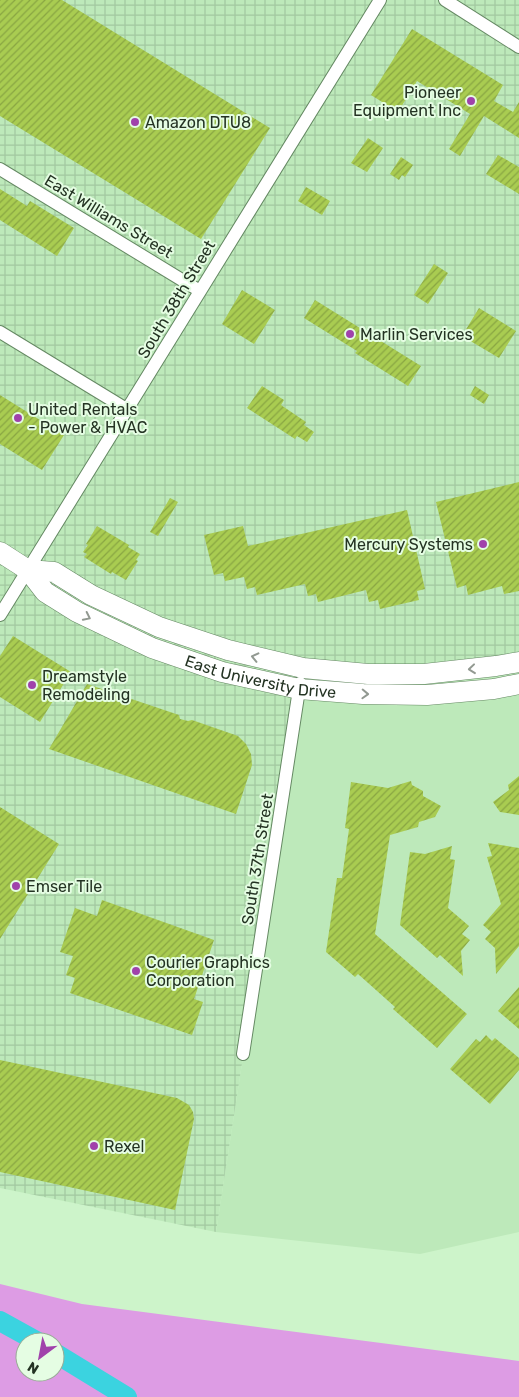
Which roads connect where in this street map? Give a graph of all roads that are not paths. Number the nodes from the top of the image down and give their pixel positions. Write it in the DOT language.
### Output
graph roads {
  1 [pos="380,0"];
  2 [pos="445,0"];
  3 [pos="519,46"];
  4 [pos="0,169"];
  5 [pos="200,291"];
  6 [pos="0,332"];
  7 [pos="128,410"];
  8 [pos="0,552"];
  9 [pos="28,570"];
  10 [pos="0,615"];
  11 [pos="519,662"];
  12 [pos="302,668"];
  13 [pos="519,684"];
  14 [pos="299,689"];
  15 [pos="243,1054"];
  1 -- 5 [label="street, South 38th Street"];
  2 -- 3 [label="street"];
  4 -- 5 [label="street, East Williams Street"];
  5 -- 7 [label="street, South 38th Street"];
  6 -- 7 [label="street"];
  7 -- 9 [label="street, South 38th Street"];
  8 -- 9 [label="main road, East University Drive"];
  9 -- 10 [label="street, South 38th Street"];
  12 -- 9 [label="main road, East University Drive, one-way"];
  9 -- 14 [label="main road, East University Drive, one-way"];
  11 -- 12 [label="main road, East University Drive, one-way"];
  12 -- 14 [label="street, South 37th Street"];
  14 -- 13 [label="main road, East University Drive, one-way"];
  14 -- 15 [label="street, South 37th Street"];
}
